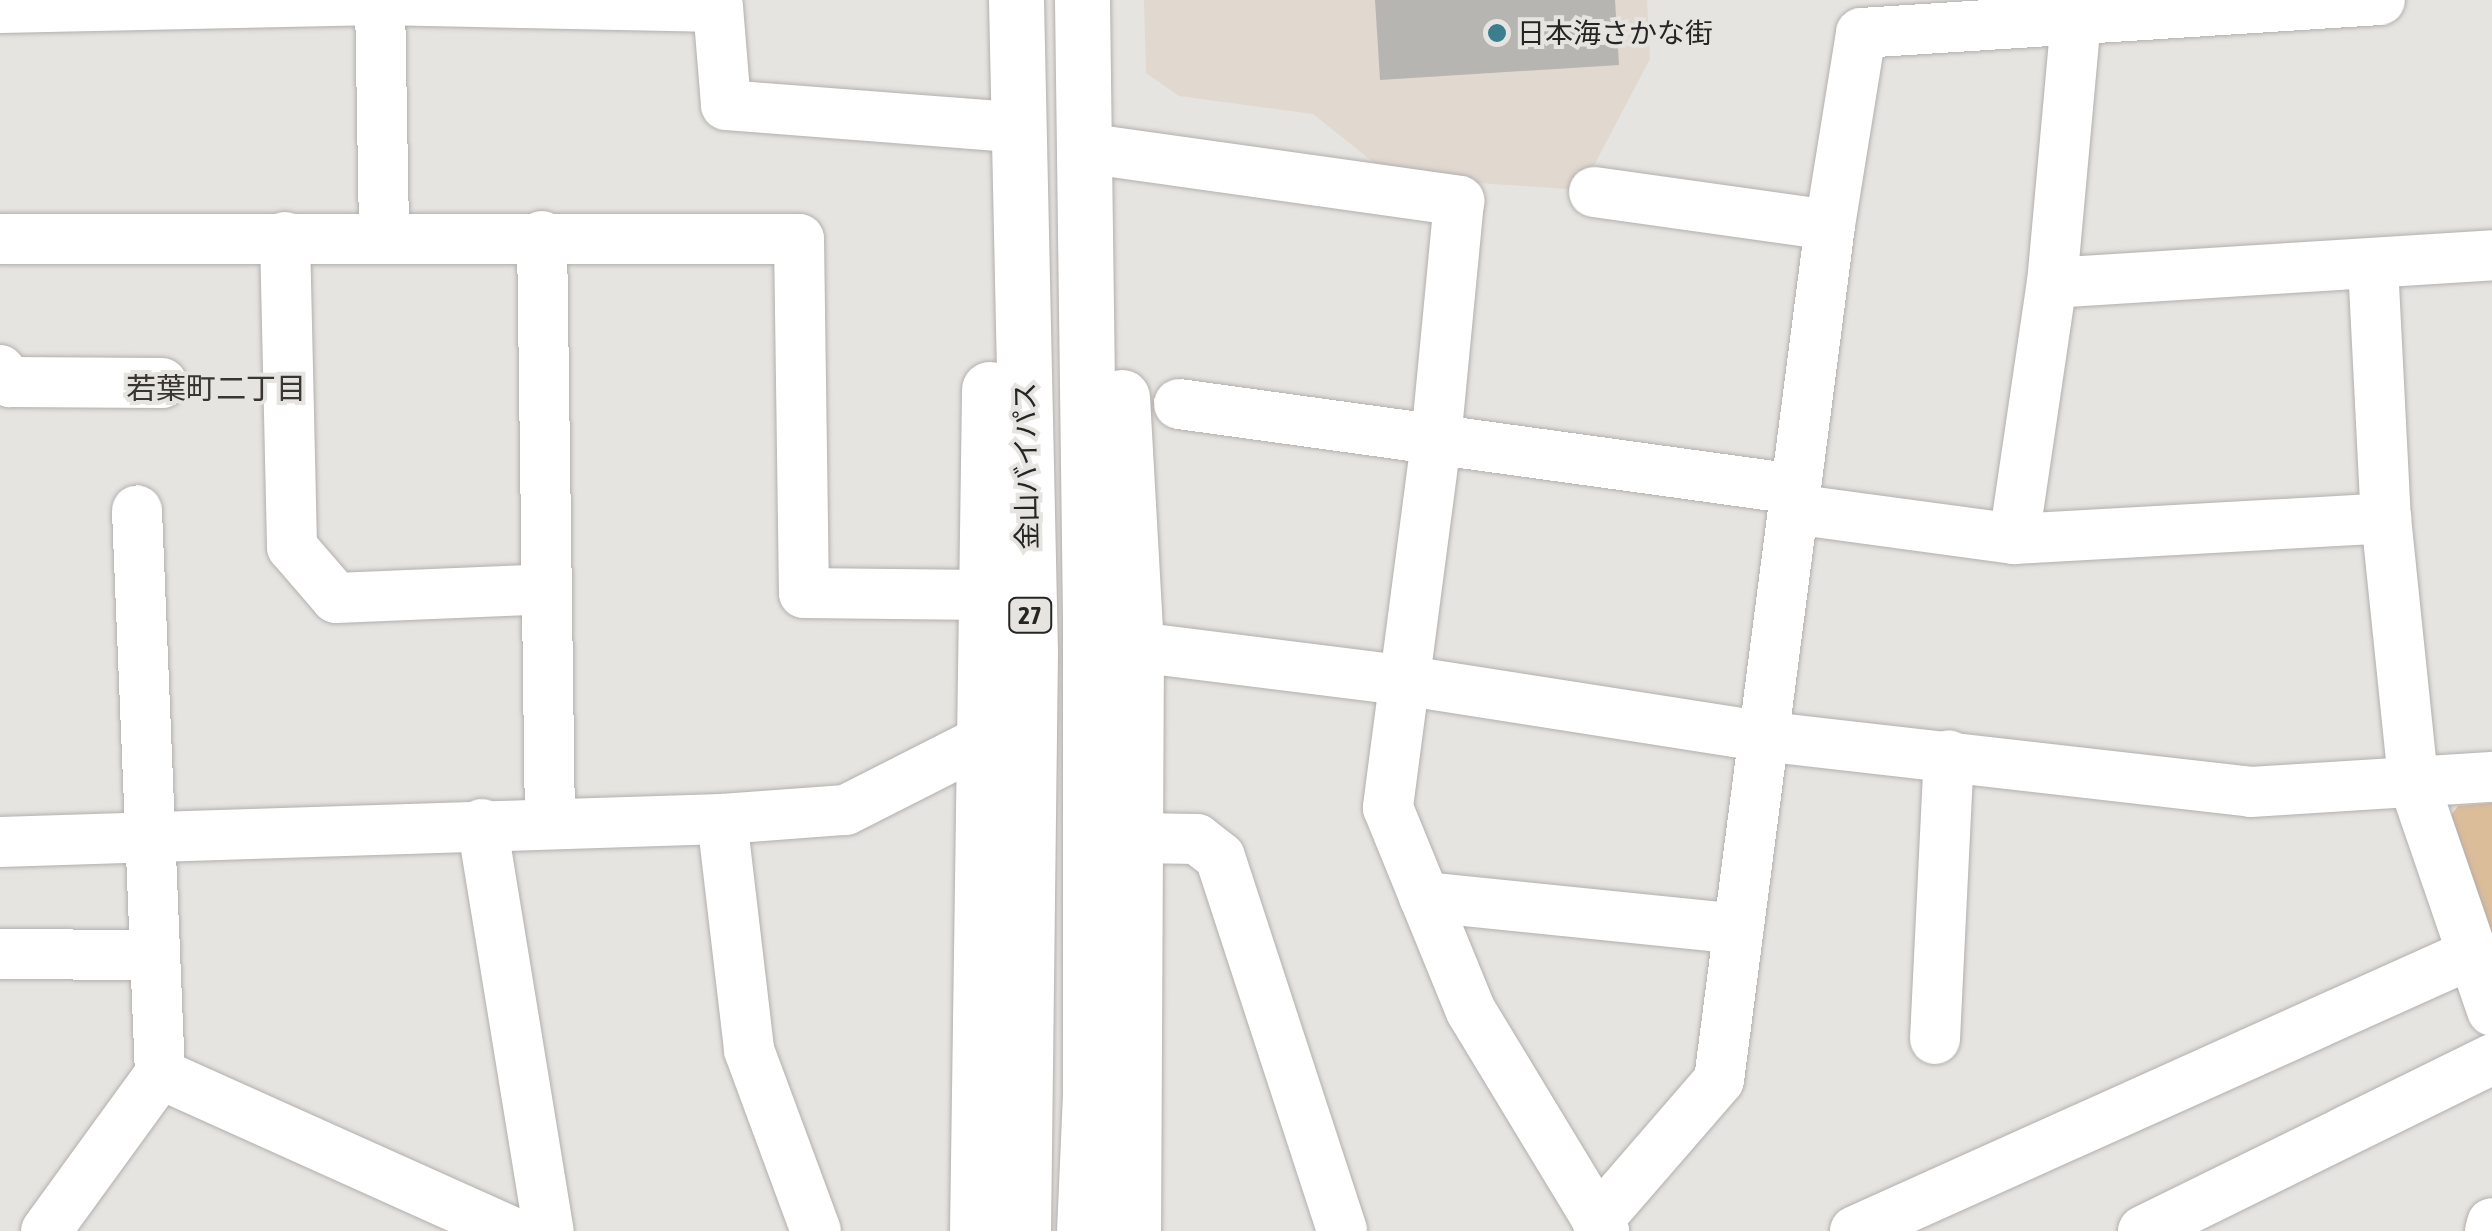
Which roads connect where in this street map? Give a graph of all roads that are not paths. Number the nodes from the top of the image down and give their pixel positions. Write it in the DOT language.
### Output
graph roads {
  1 [pos="380,0"];
  2 [pos="1016,0"];
  3 [pos="2380,0"];
  4 [pos="481,1"];
  5 [pos="2326,2"];
  6 [pos="0,8"];
  7 [pos="2079,10"];
  8 [pos="1082,11"];
  9 [pos="1017,63"];
  10 [pos="996,126"];
  11 [pos="1105,151"];
  12 [pos="1594,192"];
  13 [pos="1830,225"];
  14 [pos="285,236"];
  15 [pos="384,236"];
  16 [pos="542,236"];
  17 [pos="0,239"];
  18 [pos="2492,255"];
  19 [pos="2373,265"];
  20 [pos="2052,283"];
  21 [pos="0,370"];
  22 [pos="162,383"];
  23 [pos="1180,404"];
  24 [pos="1436,442"];
  25 [pos="1794,499"];
  26 [pos="137,510"];
  27 [pos="2386,518"];
  28 [pos="2014,540"];
  29 [pos="546,590"];
  30 [pos="984,595"];
  31 [pos="1136,647"];
  32 [pos="1402,680"];
  33 [pos="1762,736"];
  34 [pos="984,740"];
  35 [pos="1950,756"];
  36 [pos="2492,777"];
  37 [pos="2414,782"];
  38 [pos="722,820"];
  39 [pos="550,822"];
  40 [pos="482,824"];
  41 [pos="149,836"];
  42 [pos="1137,838"];
  43 [pos="0,842"];
  44 [pos="1424,898"];
  45 [pos="1738,929"];
  46 [pos="0,954"];
  47 [pos="2472,954"];
  48 [pos="153,955"];
  49 [pos="2492,1011"];
  50 [pos="1935,1040"];
  51 [pos="2492,1059"];
  52 [pos="160,1074"];
  53 [pos="2492,1223"];
  54 [pos="1600,1226"];
  55 [pos="483,1227"];
  56 [pos="46,1231"];
  57 [pos="548,1231"];
  58 [pos="816,1231"];
  59 [pos="977,1231"];
  60 [pos="1023,1231"];
  61 [pos="1084,1231"];
  62 [pos="1133,1231"];
  63 [pos="1342,1231"];
  64 [pos="1854,1231"];
  65 [pos="2143,1231"];
  66 [pos="2490,1231"];
  1 -- 4 [label="street"];
  1 -- 6 [label="street"];
  1 -- 15 [label="street"];
  2 -- 9 [label="highway, 金山バイパス / 27"];
  3 -- 5 [label="street"];
  4 -- 10 [label="street"];
  5 -- 7 [label="street"];
  7 -- 13 [label="street"];
  7 -- 20 [label="street"];
  8 -- 11 [label="highway"];
  8 -- 61 [label="highway, 27"];
  9 -- 10 [label="highway"];
  9 -- 60 [label="highway, 金山バイパス / 27"];
  10 -- 30 [label="highway"];
  11 -- 24 [label="street"];
  11 -- 31 [label="highway"];
  12 -- 13 [label="street"];
  13 -- 25 [label="street"];
  14 -- 15 [label="street"];
  14 -- 17 [label="street"];
  14 -- 29 [label="street"];
  15 -- 16 [label="street"];
  16 -- 29 [label="street"];
  16 -- 30 [label="street"];
  18 -- 19 [label="street"];
  19 -- 20 [label="street"];
  19 -- 27 [label="street"];
  20 -- 28 [label="street"];
  21 -- 22 [label="street"];
  23 -- 24 [label="street"];
  24 -- 25 [label="street"];
  24 -- 32 [label="street"];
  25 -- 28 [label="street"];
  25 -- 33 [label="street"];
  26 -- 41 [label="street"];
  27 -- 28 [label="street"];
  27 -- 37 [label="street"];
  29 -- 39 [label="street"];
  30 -- 34 [label="highway"];
  31 -- 32 [label="street"];
  31 -- 42 [label="highway"];
  32 -- 33 [label="street"];
  32 -- 44 [label="street"];
  33 -- 35 [label="street"];
  33 -- 45 [label="street"];
  34 -- 38 [label="street"];
  34 -- 59 [label="highway"];
  35 -- 37 [label="street"];
  35 -- 50 [label="street"];
  36 -- 37 [label="street"];
  37 -- 47 [label="street"];
  38 -- 39 [label="street"];
  38 -- 58 [label="street"];
  39 -- 40 [label="street"];
  40 -- 41 [label="street"];
  40 -- 57 [label="street"];
  41 -- 43 [label="street"];
  41 -- 48 [label="street"];
  42 -- 62 [label="highway"];
  42 -- 63 [label="street"];
  44 -- 45 [label="street"];
  44 -- 54 [label="street"];
  45 -- 54 [label="street"];
  46 -- 48 [label="street"];
  47 -- 49 [label="street"];
  47 -- 64 [label="street"];
  48 -- 52 [label="street"];
  51 -- 65 [label="street"];
  52 -- 55 [label="street"];
  52 -- 56 [label="street"];
  53 -- 66 [label="street"];
}
